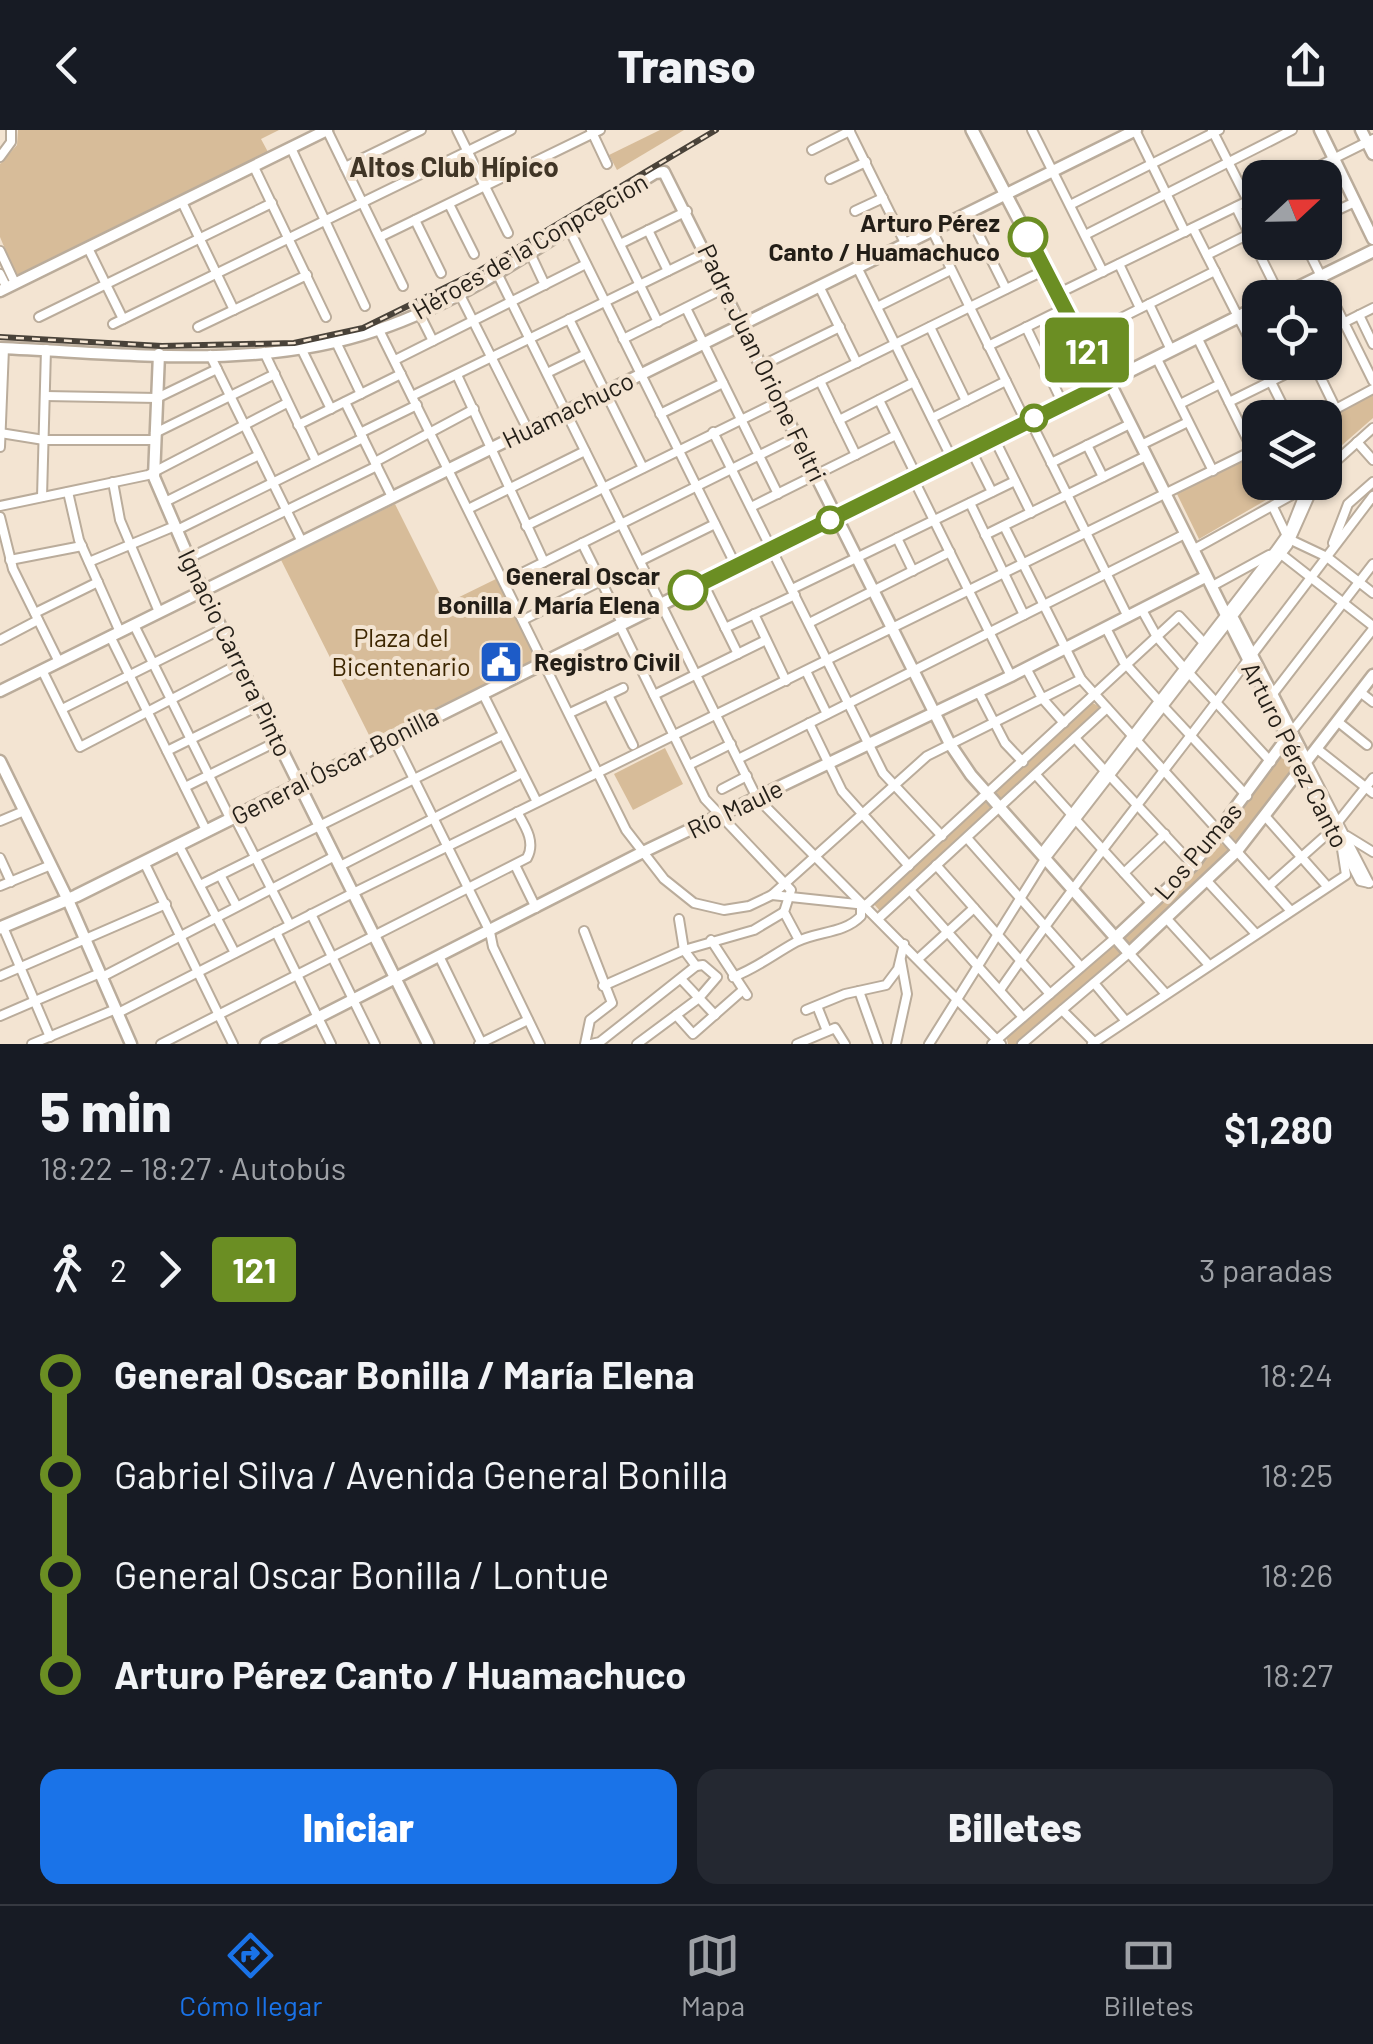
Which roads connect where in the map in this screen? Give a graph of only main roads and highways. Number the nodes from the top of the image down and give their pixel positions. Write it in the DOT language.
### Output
graph roads {
  1 [pos="972,130"];
  2 [pos="980,130"];
  3 [pos="1009,193"];
  4 [pos="1373,251"];
  5 [pos="1313,280"];
  6 [pos="1061,292"];
  7 [pos="1242,315"];
  8 [pos="1108,382"];
  9 [pos="2,928"];
  1 -- 3 [label="main road, Arturo Pérez Canto"];
  2 -- 3 [label="main road, Arturo Pérez Canto"];
  3 -- 6 [label="main road, Arturo Pérez Canto"];
  3 -- 6 [label="main road, Arturo Pérez Canto"];
  4 -- 5 [label="main road"];
  6 -- 8 [label="main road, Arturo Pérez Canto"];
  6 -- 8 [label="main road, Arturo Pérez Canto"];
  7 -- 8 [label="main road, General Óscar Bonilla"];
  8 -- 9 [label="main road, General Óscar Bonilla"];
}
